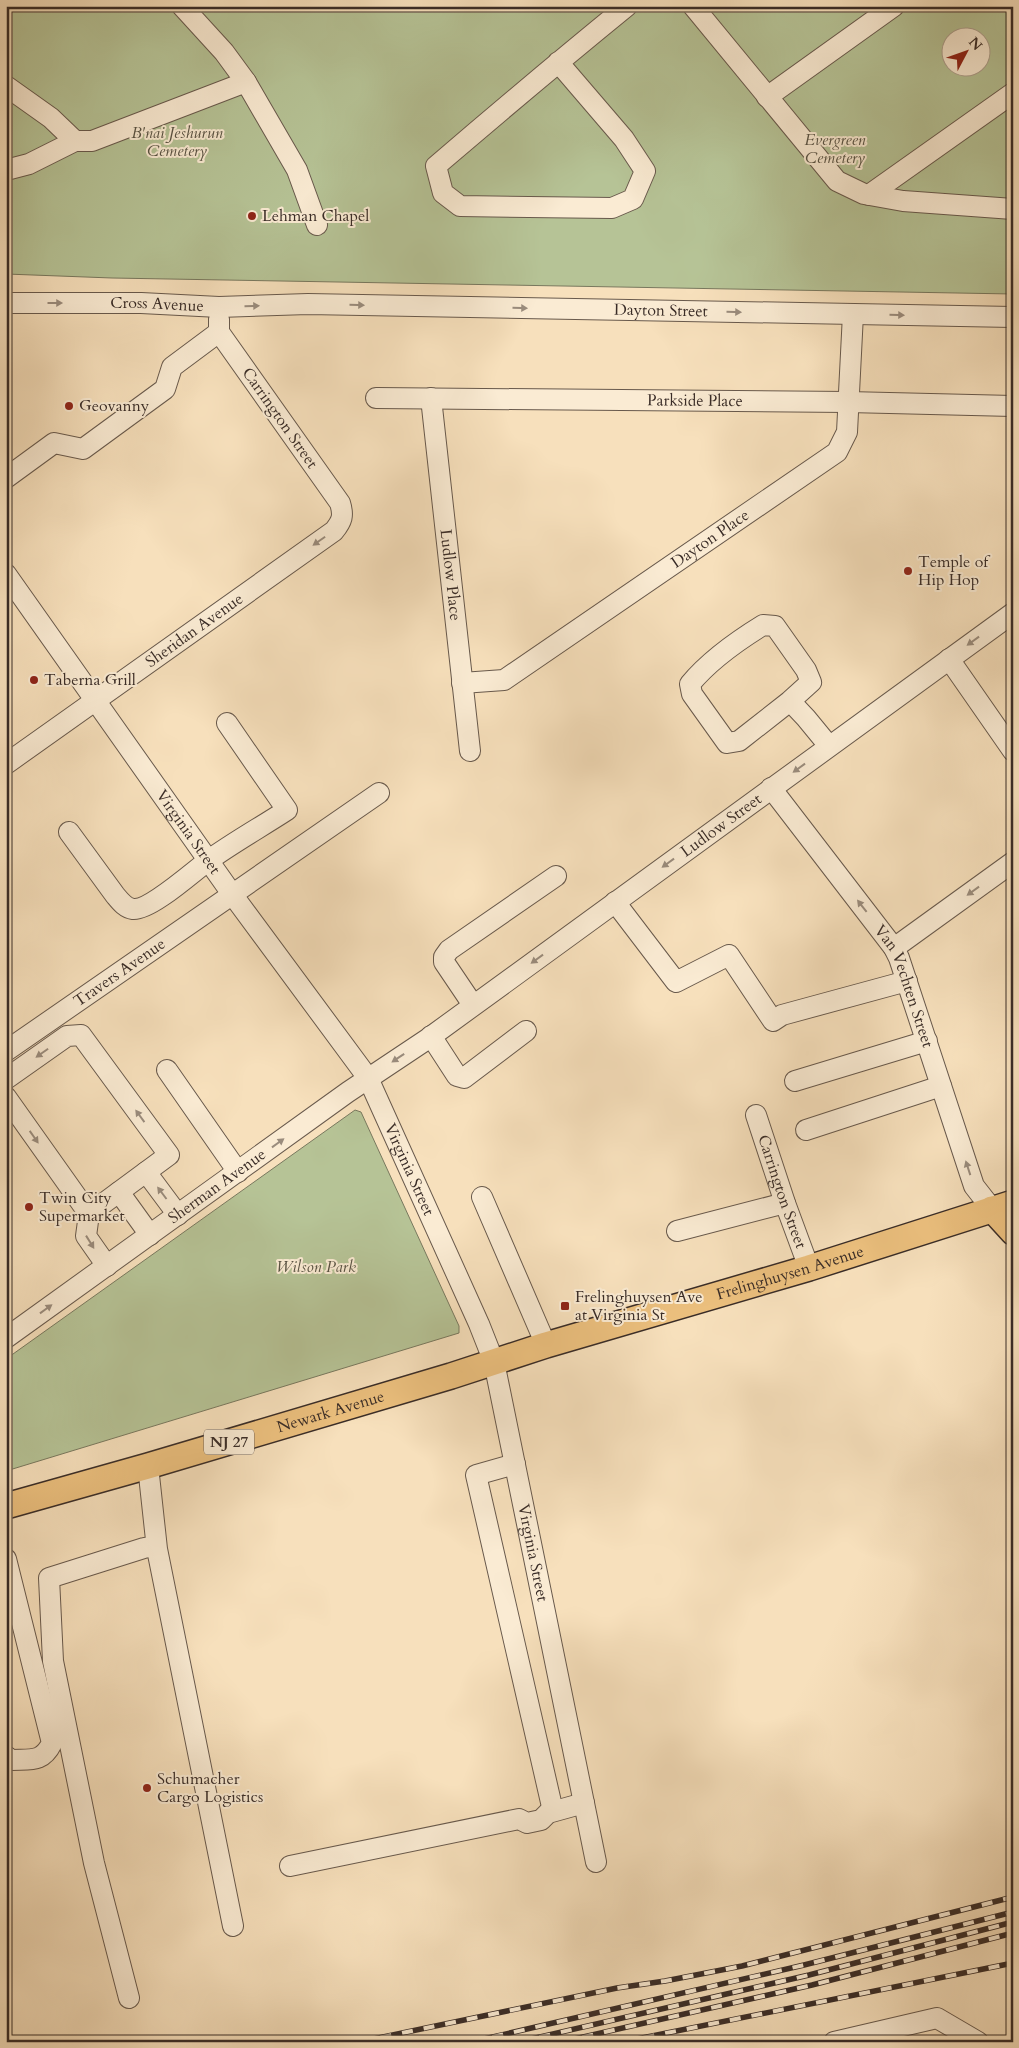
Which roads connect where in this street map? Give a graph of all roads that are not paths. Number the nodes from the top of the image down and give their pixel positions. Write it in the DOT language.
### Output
graph roads {
  1 [pos="182,6"];
  2 [pos="627,6"];
  3 [pos="693,6"];
  4 [pos="894,6"];
  5 [pos="558,62"];
  6 [pos="246,82"];
  7 [pos="6,86"];
  8 [pos="1013,93"];
  9 [pos="767,97"];
  10 [pos="75,141"];
  11 [pos="6,170"];
  12 [pos="870,195"];
  13 [pos="1013,209"];
  14 [pos="317,225"];
  15 [pos="6,303"];
  16 [pos="308,304"];
  17 [pos="219,307"];
  18 [pos="852,314"];
  19 [pos="1013,317"];
  20 [pos="219,332"];
  21 [pos="376,398"];
  22 [pos="431,398"];
  23 [pos="848,402"];
  24 [pos="1013,406"];
  25 [pos="6,478"];
  26 [pos="340,504"];
  27 [pos="6,574"];
  28 [pos="1013,612"];
  29 [pos="949,659"];
  30 [pos="462,683"];
  31 [pos="96,699"];
  32 [pos="790,701"];
  33 [pos="227,724"];
  34 [pos="828,746"];
  35 [pos="470,751"];
  36 [pos="1013,751"];
  37 [pos="6,764"];
  38 [pos="771,788"];
  39 [pos="379,793"];
  40 [pos="69,832"];
  41 [pos="209,860"];
  42 [pos="1013,862"];
  43 [pos="556,876"];
  44 [pos="232,894"];
  45 [pos="615,902"];
  46 [pos="894,948"];
  47 [pos="906,981"];
  48 [pos="473,1005"];
  49 [pos="526,1030"];
  50 [pos="430,1037"];
  51 [pos="926,1041"];
  52 [pos="6,1051"];
  53 [pos="167,1070"];
  54 [pos="368,1078"];
  55 [pos="6,1079"];
  56 [pos="795,1081"];
  57 [pos="941,1086"];
  58 [pos="6,1097"];
  59 [pos="756,1115"];
  60 [pos="806,1130"];
  61 [pos="146,1172"];
  62 [pos="238,1172"];
  63 [pos="119,1192"];
  64 [pos="482,1197"];
  65 [pos="785,1204"];
  66 [pos="1002,1206"];
  67 [pos="89,1214"];
  68 [pos="178,1215"];
  69 [pos="676,1230"];
  70 [pos="1013,1232"];
  71 [pos="150,1235"];
  72 [pos="107,1266"];
  73 [pos="809,1268"];
  74 [pos="6,1338"];
  75 [pos="546,1345"];
  76 [pos="494,1362"];
  77 [pos="451,1376"];
  78 [pos="515,1464"];
  79 [pos="148,1466"];
  80 [pos="6,1506"];
  81 [pos="156,1546"];
  82 [pos="6,1559"];
  83 [pos="10,1590"];
  84 [pos="6,1756"];
  85 [pos="584,1803"];
  86 [pos="551,1812"];
  87 [pos="596,1862"];
  88 [pos="290,1866"];
  89 [pos="233,1926"];
  90 [pos="129,1998"];
  91 [pos="834,2042"];
  92 [pos="978,2042"];
  1 -- 6 [label="street"];
  2 -- 5 [label="street"];
  3 -- 9 [label="street"];
  4 -- 9 [label="street"];
  5 -- 5 [label="street"];
  6 -- 10 [label="street"];
  6 -- 14 [label="street"];
  7 -- 10 [label="street"];
  8 -- 12 [label="street"];
  9 -- 12 [label="street"];
  10 -- 11 [label="street"];
  12 -- 13 [label="street"];
  15 -- 17 [label="street, Cross Avenue, one-way"];
  17 -- 16 [label="street, Cross Avenue, one-way"];
  16 -- 18 [label="street, Dayton Street, one-way"];
  17 -- 20 [label="street"];
  18 -- 19 [label="street, Dayton Street, one-way"];
  18 -- 23 [label="street, Dayton Place"];
  20 -- 25 [label="street"];
  20 -- 26 [label="street, Carrington Street"];
  21 -- 22 [label="street, Parkside Place"];
  22 -- 23 [label="street, Parkside Place"];
  22 -- 30 [label="street, Ludlow Place"];
  23 -- 24 [label="street, Parkside Place"];
  23 -- 30 [label="street, Dayton Place"];
  26 -- 31 [label="street, Sheridan Avenue, one-way"];
  27 -- 31 [label="street, Virginia Street"];
  28 -- 29 [label="street, Ludlow Street, one-way"];
  29 -- 34 [label="street, Ludlow Street"];
  29 -- 36 [label="street"];
  30 -- 35 [label="street, Ludlow Place"];
  31 -- 37 [label="street, Sheridan Avenue"];
  31 -- 41 [label="street, Virginia Street"];
  32 -- 32 [label="street"];
  32 -- 34 [label="street"];
  33 -- 41 [label="street"];
  34 -- 38 [label="street, Ludlow Street, one-way"];
  38 -- 45 [label="street, Ludlow Street, one-way"];
  46 -- 38 [label="street, Van Vechten Street, one-way"];
  39 -- 44 [label="street, Travers Avenue"];
  40 -- 41 [label="street"];
  41 -- 44 [label="street, Virginia Street"];
  42 -- 46 [label="street, one-way"];
  43 -- 48 [label="street"];
  44 -- 52 [label="street, Travers Avenue"];
  44 -- 54 [label="street, Virginia Street"];
  45 -- 47 [label="street"];
  45 -- 48 [label="street, Ludlow Street, one-way"];
  46 -- 47 [label="street, Van Vechten Street"];
  47 -- 51 [label="street, Van Vechten Street"];
  48 -- 50 [label="street, Ludlow Street"];
  49 -- 50 [label="street"];
  50 -- 54 [label="street, Sherman Avenue, one-way"];
  51 -- 56 [label="street"];
  51 -- 57 [label="street, Van Vechten Street"];
  53 -- 62 [label="street"];
  62 -- 54 [label="street, Sherman Avenue, one-way"];
  54 -- 76 [label="street, Virginia Street"];
  61 -- 55 [label="street, one-way"];
  57 -- 60 [label="street"];
  66 -- 57 [label="street, Van Vechten Street, one-way"];
  58 -- 67 [label="street, one-way"];
  59 -- 65 [label="street, Carrington Street"];
  61 -- 63 [label="street"];
  68 -- 61 [label="street, one-way"];
  62 -- 68 [label="street, Sherman Avenue"];
  63 -- 67 [label="street"];
  63 -- 71 [label="street"];
  64 -- 75 [label="street"];
  65 -- 69 [label="street"];
  65 -- 73 [label="street, Carrington Street"];
  66 -- 70 [label="main road"];
  66 -- 73 [label="main road, Frelinghuysen Avenue / NJ 27"];
  67 -- 72 [label="street, one-way"];
  68 -- 71 [label="street, Sherman Avenue"];
  71 -- 72 [label="street, Sherman Avenue"];
  74 -- 72 [label="street, Sherman Avenue, one-way"];
  73 -- 75 [label="main road, Frelinghuysen Avenue / NJ 27"];
  75 -- 76 [label="main road, Frelinghuysen Avenue / NJ 27"];
  76 -- 77 [label="main road, Frelinghuysen Avenue / NJ 27"];
  76 -- 78 [label="street, Virginia Street"];
  77 -- 79 [label="main road, Newark Avenue / NJ 27"];
  78 -- 85 [label="street, Virginia Street"];
  78 -- 86 [label="street"];
  79 -- 80 [label="main road, Newark Avenue / NJ 27"];
  79 -- 81 [label="street"];
  81 -- 89 [label="street"];
  81 -- 90 [label="street"];
  82 -- 83 [label="street"];
  83 -- 84 [label="street"];
  85 -- 86 [label="street"];
  85 -- 87 [label="street, Virginia Street"];
  86 -- 88 [label="street"];
  91 -- 92 [label="street"];
}
